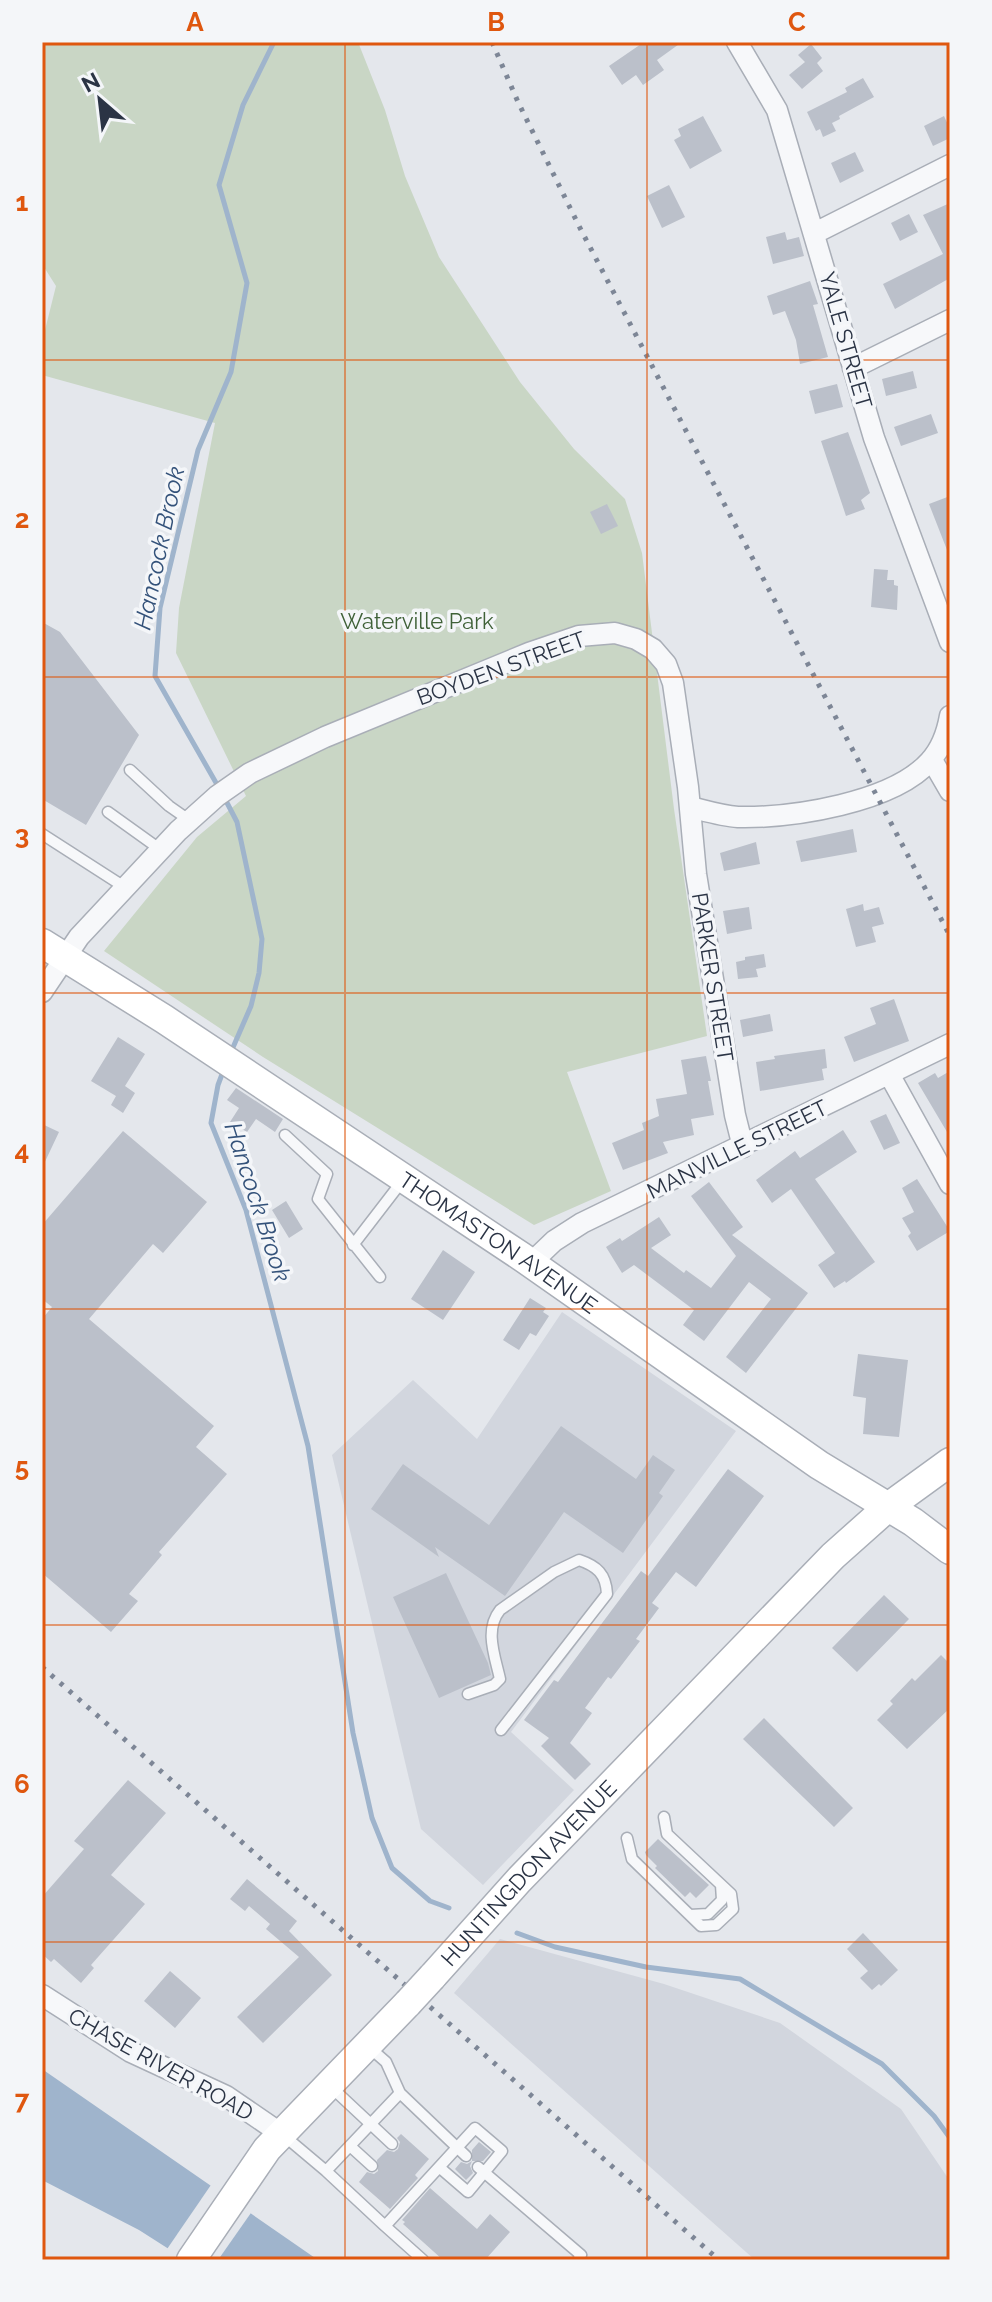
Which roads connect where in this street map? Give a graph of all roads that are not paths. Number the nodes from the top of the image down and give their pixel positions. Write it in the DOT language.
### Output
graph roads {
  1 [pos="737,42"];
  2 [pos="950,165"];
  3 [pos="815,233"];
  4 [pos="950,320"];
  5 [pos="853,368"];
  6 [pos="950,642"];
  7 [pos="950,716"];
  8 [pos="932,760"];
  9 [pos="130,770"];
  10 [pos="950,791"];
  11 [pos="690,807"];
  12 [pos="108,812"];
  13 [pos="189,820"];
  14 [pos="42,834"];
  15 [pos="161,850"];
  16 [pos="126,888"];
  17 [pos="53,950"];
  18 [pos="42,992"];
  19 [pos="950,1044"];
  20 [pos="889,1074"];
  21 [pos="285,1135"];
  22 [pos="743,1147"];
  23 [pos="404,1179"];
  24 [pos="950,1184"];
  25 [pos="353,1245"];
  26 [pos="531,1263"];
  27 [pos="380,1277"];
  28 [pos="950,1462"];
  29 [pos="888,1507"];
  30 [pos="950,1550"];
  31 [pos="468,1694"];
  32 [pos="501,1730"];
  33 [pos="664,1817"];
  34 [pos="627,1838"];
  35 [pos="42,1995"];
  36 [pos="367,2046"];
  37 [pos="329,2085"];
  38 [pos="400,2093"];
  39 [pos="370,2124"];
  40 [pos="280,2133"];
  41 [pos="392,2144"];
  42 [pos="350,2146"];
  43 [pos="457,2147"];
  44 [pos="466,2156"];
  45 [pos="372,2166"];
  46 [pos="439,2167"];
  47 [pos="419,2169"];
  48 [pos="481,2170"];
  49 [pos="326,2171"];
  50 [pos="429,2178"];
  51 [pos="400,2192"];
  52 [pos="409,2200"];
  53 [pos="385,2226"];
  54 [pos="191,2260"];
  55 [pos="423,2260"];
  56 [pos="578,2260"];
  1 -- 3 [label="street, YALE STREET"];
  2 -- 3 [label="street"];
  3 -- 5 [label="street, YALE STREET"];
  4 -- 5 [label="street"];
  5 -- 6 [label="street, YALE STREET"];
  7 -- 8 [label="street"];
  8 -- 10 [label="street"];
  8 -- 11 [label="street"];
  9 -- 13 [label="lane"];
  11 -- 13 [label="street, BOYDEN STREET"];
  11 -- 22 [label="street, PARKER STREET"];
  12 -- 15 [label="lane"];
  13 -- 15 [label="street, BOYDEN STREET"];
  14 -- 16 [label="lane"];
  15 -- 16 [label="street, BOYDEN STREET"];
  16 -- 17 [label="street, BOYDEN STREET"];
  17 -- 18 [label="street, BOYDEN STREET"];
  17 -- 23 [label="main road, THOMASTON AVENUE"];
  19 -- 20 [label="street, MANVILLE STREET"];
  20 -- 22 [label="street, MANVILLE STREET"];
  20 -- 24 [label="street"];
  21 -- 25 [label="lane"];
  22 -- 26 [label="street, MANVILLE STREET"];
  23 -- 25 [label="lane"];
  23 -- 26 [label="main road, THOMASTON AVENUE"];
  25 -- 27 [label="lane"];
  26 -- 29 [label="main road, THOMASTON AVENUE"];
  28 -- 29 [label="main road, HUNTINGDON AVENUE"];
  29 -- 30 [label="main road, THOMASTON AVENUE"];
  29 -- 36 [label="main road, HUNTINGDON AVENUE, bridge"];
  31 -- 32 [label="lane"];
  33 -- 34 [label="lane"];
  35 -- 40 [label="street, CHASE RIVER ROAD"];
  36 -- 37 [label="main road, HUNTINGDON AVENUE"];
  36 -- 38 [label="lane"];
  37 -- 39 [label="lane"];
  37 -- 40 [label="main road, HUNTINGDON AVENUE"];
  38 -- 39 [label="lane"];
  38 -- 43 [label="lane"];
  39 -- 41 [label="lane"];
  39 -- 42 [label="lane"];
  40 -- 49 [label="lane"];
  40 -- 54 [label="main road, HUNTINGDON AVENUE"];
  42 -- 45 [label="lane"];
  42 -- 49 [label="lane"];
  43 -- 44 [label="lane"];
  43 -- 46 [label="lane"];
  43 -- 48 [label="lane"];
  46 -- 48 [label="lane"];
  46 -- 50 [label="lane"];
  47 -- 50 [label="lane"];
  48 -- 56 [label="lane"];
  49 -- 53 [label="lane"];
  50 -- 52 [label="lane"];
  51 -- 52 [label="lane"];
  52 -- 53 [label="lane"];
  53 -- 55 [label="lane"];
}
